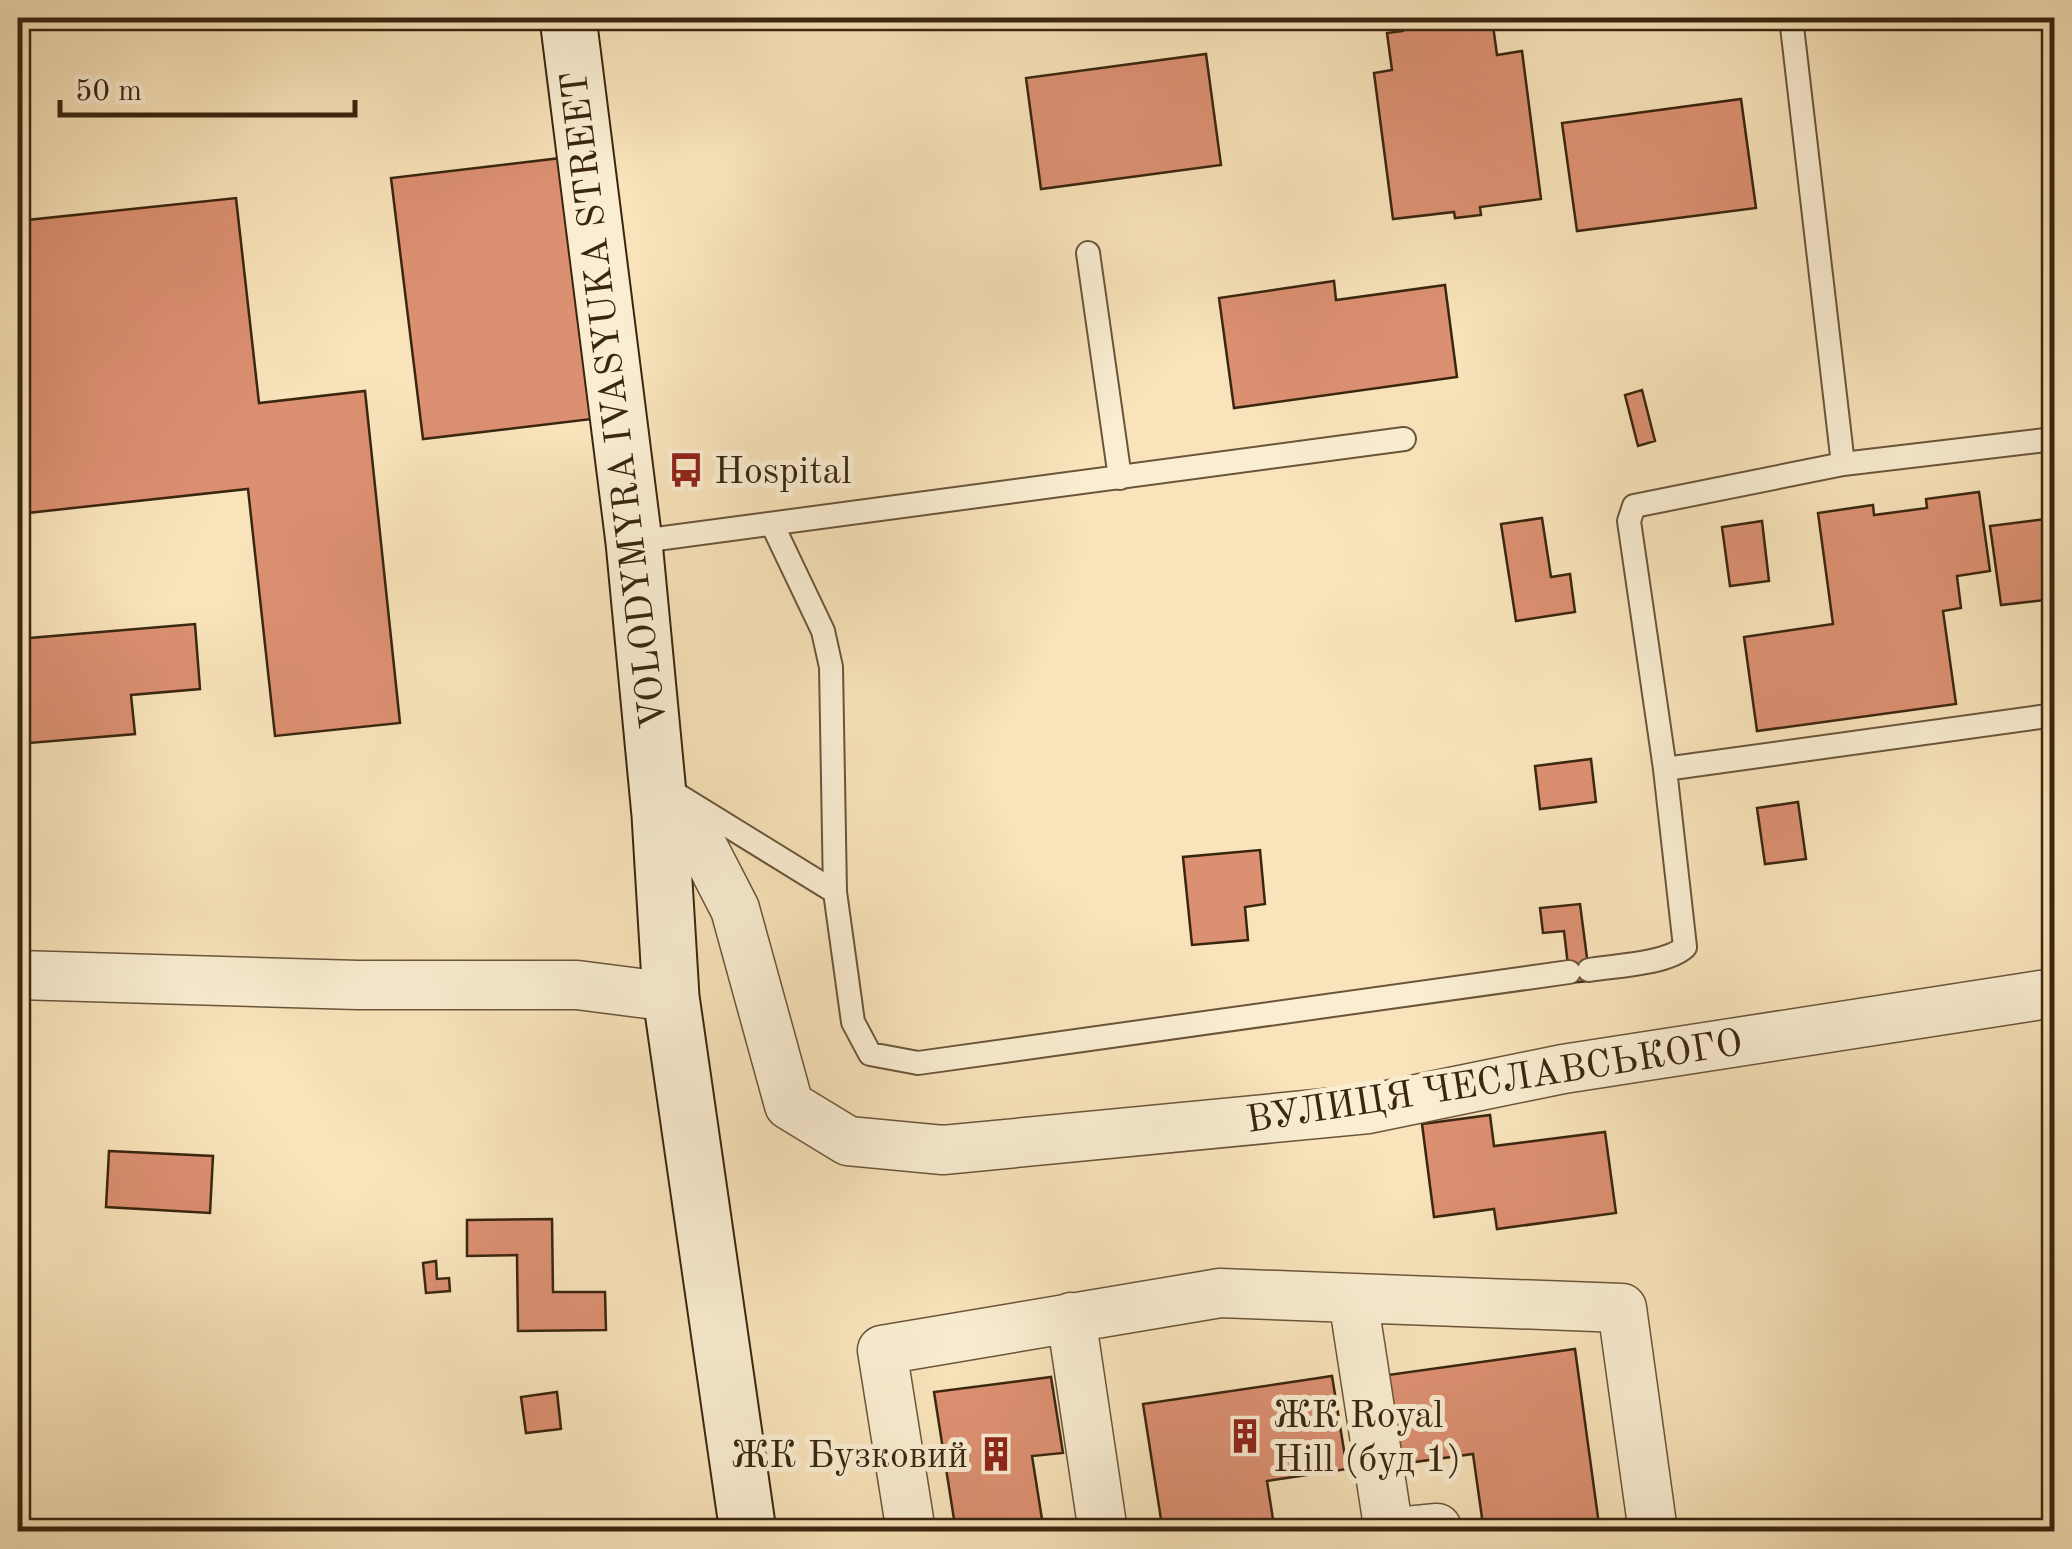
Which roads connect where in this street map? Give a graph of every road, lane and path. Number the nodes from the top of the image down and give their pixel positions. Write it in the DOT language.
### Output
graph roads {
  1 [pos="568,18"];
  2 [pos="1791,18"];
  3 [pos="1088,254"];
  4 [pos="2054,439"];
  5 [pos="1404,440"];
  6 [pos="1843,464"];
  7 [pos="1120,478"];
  8 [pos="772,524"];
  9 [pos="634,542"];
  10 [pos="2054,715"];
  11 [pos="1665,769"];
  12 [pos="658,799"];
  13 [pos="835,892"];
  14 [pos="18,975"];
  15 [pos="2054,993"];
  16 [pos="671,997"];
  17 [pos="1353,1300"];
  18 [pos="1071,1318"];
  19 [pos="748,1532"];
  20 [pos="911,1532"];
  21 [pos="1103,1532"];
  22 [pos="1392,1532"];
  23 [pos="1437,1532"];
  24 [pos="1653,1532"];
  1 -- 9 [label="main road, VOLODYMYRA IVASYUKA STREET"];
  2 -- 6 [label="lane"];
  3 -- 7 [label="lane"];
  4 -- 6 [label="lane"];
  5 -- 7 [label="lane"];
  6 -- 11 [label="lane"];
  7 -- 8 [label="lane"];
  8 -- 9 [label="lane"];
  8 -- 13 [label="lane"];
  9 -- 12 [label="main road, VOLODYMYRA IVASYUKA STREET"];
  10 -- 11 [label="lane"];
  11 -- 13 [label="lane"];
  12 -- 13 [label="lane"];
  12 -- 15 [label="street, ВУЛИЦЯ ЧЕСЛАВСЬКОГО"];
  12 -- 16 [label="main road, VOLODYMYRA IVASYUKA STREET"];
  14 -- 16 [label="street"];
  16 -- 19 [label="main road, VOLODYMYRA IVASYUKA STREET"];
  17 -- 18 [label="street"];
  17 -- 22 [label="street"];
  17 -- 24 [label="street"];
  18 -- 20 [label="street"];
  18 -- 21 [label="street"];
  22 -- 23 [label="street"];
}
